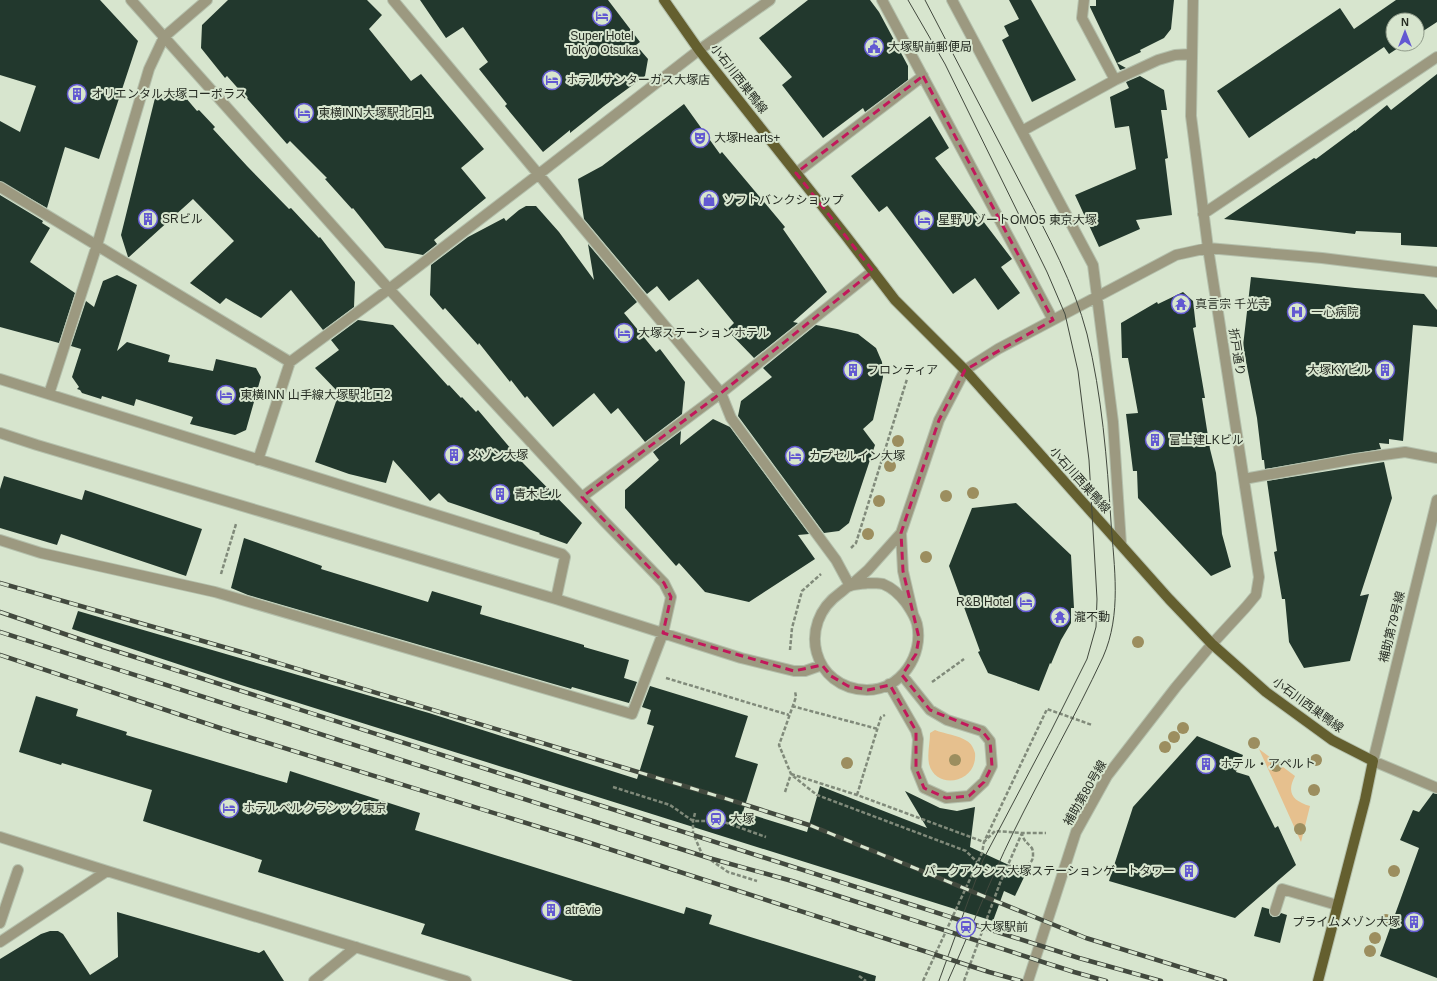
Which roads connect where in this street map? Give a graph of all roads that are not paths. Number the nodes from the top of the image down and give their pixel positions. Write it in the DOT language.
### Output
graph roads {
  1 [pos="131,0"];
  2 [pos="207,0"];
  3 [pos="393,0"];
  4 [pos="664,0"];
  5 [pos="770,0"];
  6 [pos="882,0"];
  7 [pos="952,0"];
  8 [pos="1084,0"];
  9 [pos="1193,0"];
  10 [pos="164,37"];
  11 [pos="699,50"];
  12 [pos="1191,54"];
  13 [pos="1437,57"];
  14 [pos="923,76"];
  15 [pos="1115,80"];
  16 [pos="1022,131"];
  17 [pos="796,173"];
  18 [pos="539,174"];
  19 [pos="0,187"];
  20 [pos="1203,214"];
  21 [pos="97,245"];
  22 [pos="1208,248"];
  23 [pos="873,271"];
  24 [pos="1437,272"];
  25 [pos="389,288"];
  26 [pos="1097,297"];
  27 [pos="1053,320"];
  28 [pos="290,362"];
  29 [pos="965,370"];
  30 [pos="0,379"];
  31 [pos="49,394"];
  32 [pos="721,394"];
  33 [pos="0,433"];
  34 [pos="1437,458"];
  35 [pos="258,460"];
  36 [pos="1244,479"];
  37 [pos="582,497"];
  38 [pos="1437,500"];
  39 [pos="1436,512"];
  40 [pos="901,533"];
  41 [pos="0,540"];
  42 [pos="1121,544"];
  43 [pos="850,586"];
  44 [pos="556,599"];
  45 [pos="913,614"];
  46 [pos="663,634"];
  47 [pos="1212,644"];
  48 [pos="822,664"];
  49 [pos="902,675"];
  50 [pos="890,684"];
  51 [pos="1373,761"];
  52 [pos="1437,788"];
  53 [pos="0,837"];
  54 [pos="18,870"];
  55 [pos="107,871"];
  56 [pos="1337,905"];
  57 [pos="1274,911"];
  58 [pos="0,922"];
  59 [pos="0,942"];
  60 [pos="356,946"];
  61 [pos="314,981"];
  62 [pos="466,981"];
  63 [pos="1028,981"];
  64 [pos="1318,981"];
  1 -- 10 [label="street"];
  2 -- 10 [label="street"];
  3 -- 18 [label="street"];
  4 -- 11 [label="main road, 小石川西巣鴨線"];
  5 -- 11 [label="street"];
  6 -- 14 [label="street"];
  7 -- 16 [label="street"];
  8 -- 15 [label="street"];
  9 -- 12 [label="street, 折戸通り"];
  10 -- 21 [label="street"];
  10 -- 25 [label="street"];
  11 -- 17 [label="main road, 小石川西巣鴨線"];
  11 -- 18 [label="street"];
  12 -- 15 [label="street"];
  12 -- 20 [label="street, 折戸通り"];
  13 -- 20 [label="street"];
  14 -- 17 [label="street"];
  14 -- 27 [label="street"];
  15 -- 16 [label="street"];
  16 -- 26 [label="street"];
  17 -- 23 [label="main road, 小石川西巣鴨線"];
  18 -- 25 [label="street"];
  18 -- 32 [label="street"];
  19 -- 21 [label="street"];
  20 -- 22 [label="street, 折戸通り"];
  21 -- 28 [label="street"];
  21 -- 31 [label="street"];
  22 -- 24 [label="street"];
  22 -- 26 [label="street"];
  22 -- 36 [label="street, 折戸通り"];
  23 -- 29 [label="main road, 小石川西巣鴨線"];
  23 -- 32 [label="street"];
  25 -- 28 [label="street"];
  25 -- 37 [label="street"];
  26 -- 27 [label="street"];
  26 -- 42 [label="street"];
  27 -- 29 [label="street"];
  28 -- 35 [label="street"];
  29 -- 40 [label="street"];
  29 -- 42 [label="main road, 小石川西巣鴨線"];
  30 -- 31 [label="street"];
  31 -- 35 [label="street"];
  32 -- 37 [label="street"];
  32 -- 43 [label="street"];
  33 -- 44 [label="street"];
  34 -- 36 [label="street"];
  35 -- 44 [label="street"];
  36 -- 47 [label="street, 折戸通り"];
  37 -- 46 [label="street"];
  38 -- 39 [label="street, 補助第79号線"];
  39 -- 51 [label="street, 補助第79号線"];
  40 -- 43 [label="street"];
  40 -- 45 [label="street"];
  41 -- 46 [label="street"];
  42 -- 47 [label="main road, 小石川西巣鴨線"];
  43 -- 45 [label="street"];
  43 -- 48 [label="street"];
  44 -- 46 [label="street"];
  45 -- 49 [label="street"];
  46 -- 48 [label="street"];
  47 -- 51 [label="main road, 小石川西巣鴨線"];
  47 -- 63 [label="street, 補助第80号線"];
  48 -- 50 [label="street"];
  49 -- 50 [label="street"];
  49 -- 50 [label="street"];
  51 -- 52 [label="street"];
  51 -- 56 [label="main road"];
  53 -- 55 [label="street"];
  54 -- 58 [label="street"];
  55 -- 59 [label="street"];
  55 -- 60 [label="street"];
  56 -- 57 [label="street"];
  56 -- 64 [label="main road"];
  60 -- 61 [label="street"];
  60 -- 62 [label="street"];
}
